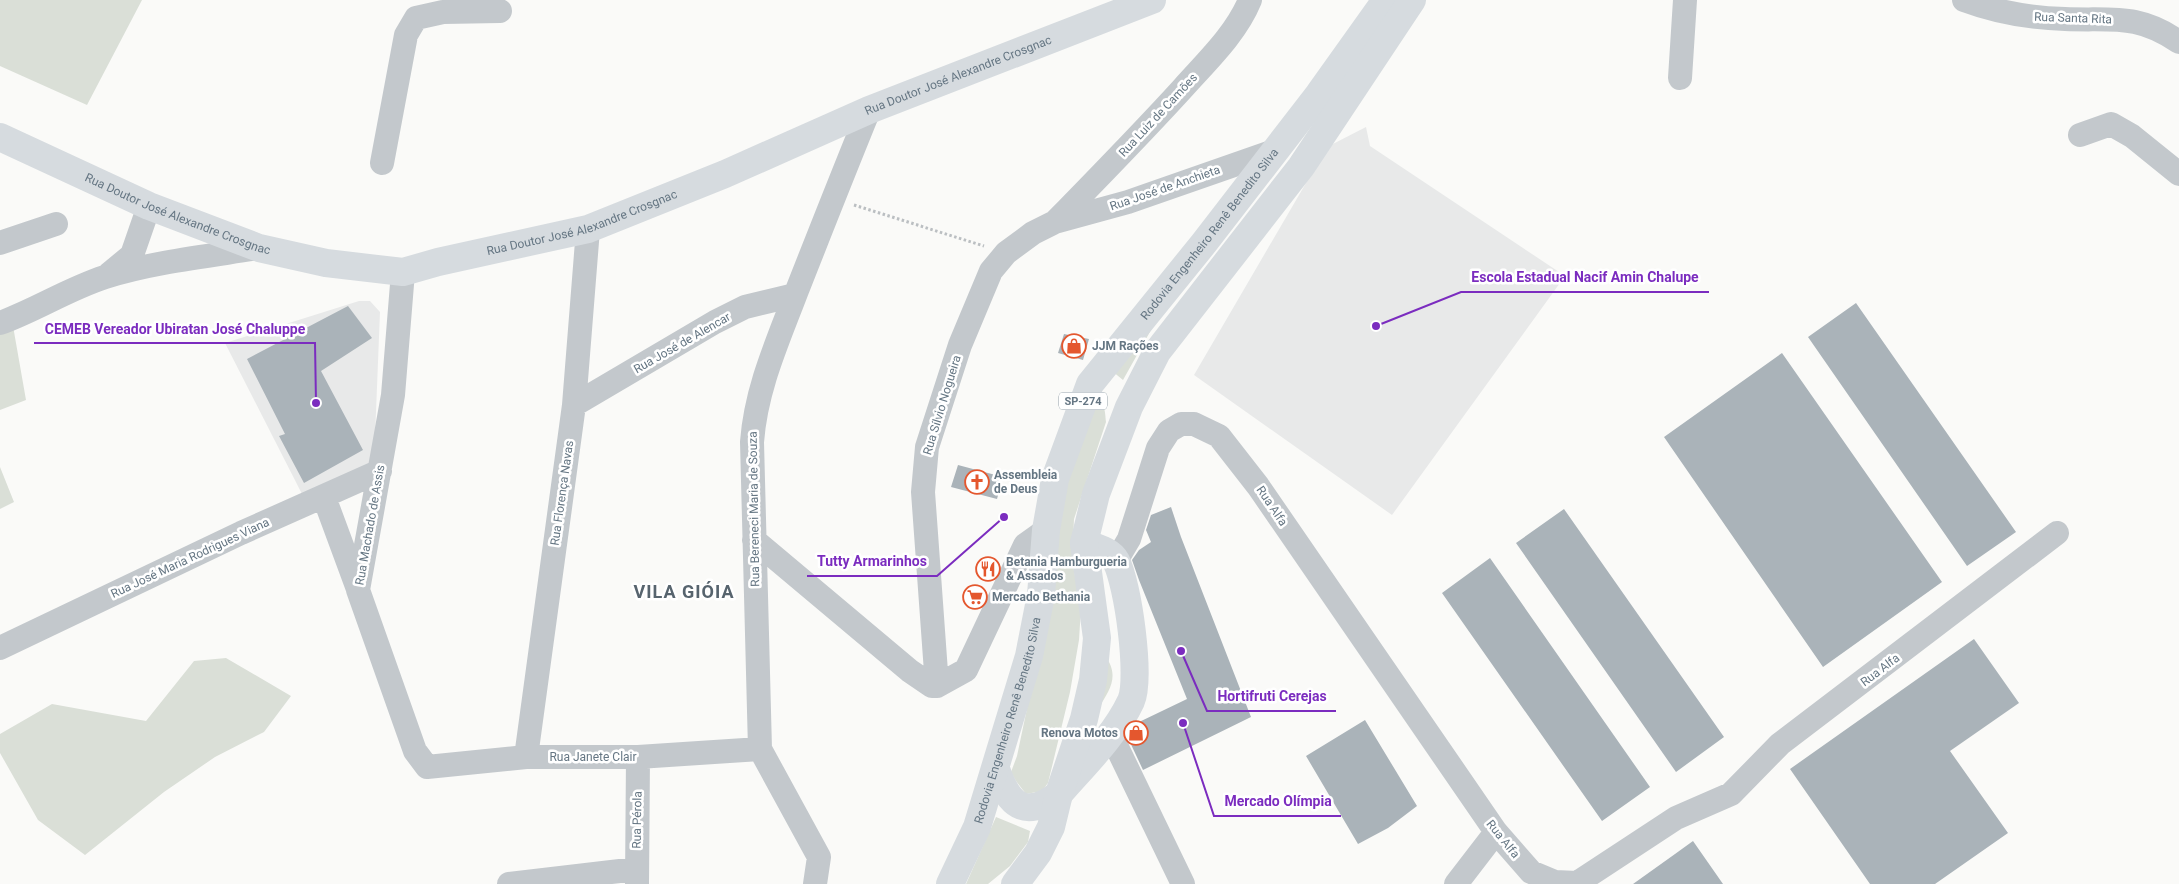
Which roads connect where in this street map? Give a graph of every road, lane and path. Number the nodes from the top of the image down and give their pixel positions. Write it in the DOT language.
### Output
graph roads {
  1 [pos="1152,0"];
  2 [pos="1250,0"];
  3 [pos="1386,0"];
  4 [pos="1412,0"];
  5 [pos="1685,0"];
  6 [pos="1964,0"];
  7 [pos="500,11"];
  8 [pos="2179,42"];
  9 [pos="1680,78"];
  10 [pos="869,110"];
  11 [pos="2080,135"];
  12 [pos="0,137"];
  13 [pos="1274,151"];
  14 [pos="382,163"];
  15 [pos="2179,174"];
  16 [pos="832,199"];
  17 [pos="149,206"];
  18 [pos="1055,222"];
  19 [pos="56,224"];
  20 [pos="588,229"];
  21 [pos="0,243"];
  22 [pos="259,248"];
  23 [pos="1006,253"];
  24 [pos="403,272"];
  25 [pos="106,277"];
  26 [pos="795,294"];
  27 [pos="0,303"];
  28 [pos="10,320"];
  29 [pos="1090,384"];
  30 [pos="574,405"];
  31 [pos="1129,407"];
  32 [pos="380,471"];
  33 [pos="324,497"];
  34 [pos="1046,530"];
  35 [pos="2057,534"];
  36 [pos="754,540"];
  37 [pos="1084,543"];
  38 [pos="1116,561"];
  39 [pos="358,590"];
  40 [pos="1091,597"];
  41 [pos="0,648"];
  42 [pos="1133,650"];
  43 [pos="937,686"];
  44 [pos="1110,735"];
  45 [pos="760,749"];
  46 [pos="526,757"];
  47 [pos="638,757"];
  48 [pos="427,767"];
  49 [pos="996,769"];
  50 [pos="1059,794"];
  51 [pos="1496,832"];
  52 [pos="637,876"];
  53 [pos="509,884"];
  54 [pos="815,884"];
  55 [pos="950,884"];
  56 [pos="1015,884"];
  57 [pos="1183,884"];
  58 [pos="1456,884"];
  1 -- 10 [label="main road, Rua Doutor José Alexandre Crosgnac"];
  2 -- 18 [label="street, Rua Luiz de Camões"];
  3 -- 13 [label="main road, Rodovia Engenheiro Renê Benedito Silva / SP-274"];
  4 -- 31 [label="main road"];
  5 -- 9 [label="street"];
  6 -- 8 [label="street, Rua Santa Rita"];
  7 -- 14 [label="street"];
  10 -- 16 [label="street, Rua Bereneci Maria de Souza"];
  10 -- 20 [label="main road, Rua Doutor José Alexandre Crosgnac"];
  11 -- 15 [label="street"];
  12 -- 17 [label="main road, Rua Doutor José Alexandre Crosgnac"];
  13 -- 18 [label="street, Rua José de Anchieta"];
  13 -- 29 [label="main road, Rodovia Engenheiro Renê Benedito Silva / SP-274"];
  16 -- 23 [label="path"];
  16 -- 26 [label="street, Rua Bereneci Maria de Souza"];
  17 -- 22 [label="main road, Rua Doutor José Alexandre Crosgnac"];
  17 -- 25 [label="street"];
  18 -- 23 [label="street, Rua Sílvio Nogueira"];
  19 -- 21 [label="street"];
  20 -- 24 [label="main road, Rua Doutor José Alexandre Crosgnac"];
  20 -- 30 [label="street, Rua Florença Navas"];
  22 -- 24 [label="main road, Rua Doutor José Alexandre Crosgnac"];
  22 -- 25 [label="street"];
  23 -- 43 [label="street, Rua Sílvio Nogueira"];
  24 -- 32 [label="street, Rua Machado de Assis"];
  25 -- 28 [label="street"];
  26 -- 30 [label="street, Rua José de Alencar"];
  26 -- 36 [label="street, Rua Bereneci Maria de Souza"];
  27 -- 28 [label="street"];
  29 -- 31 [label="main road"];
  29 -- 34 [label="main road, Rodovia Engenheiro Renê Benedito Silva / SP-274"];
  30 -- 46 [label="street, Rua Florença Navas"];
  31 -- 37 [label="main road"];
  32 -- 33 [label="street, Rua José Maria Rodrigues Viana"];
  32 -- 39 [label="street, Rua Machado de Assis"];
  33 -- 39 [label="street"];
  33 -- 41 [label="street, Rua José Maria Rodrigues Viana"];
  34 -- 43 [label="street"];
  34 -- 49 [label="main road, Rodovia Engenheiro Renê Benedito Silva / SP-274"];
  35 -- 51 [label="street, Rua Alfa"];
  36 -- 43 [label="street"];
  36 -- 45 [label="street, Rua Bereneci Maria de Souza"];
  37 -- 38 [label="main road"];
  37 -- 40 [label="main road"];
  38 -- 42 [label="main road"];
  38 -- 51 [label="street, Rua Alfa"];
  39 -- 48 [label="street, Rua Machado de Assis"];
  40 -- 42 [label="main road"];
  40 -- 50 [label="main road"];
  42 -- 44 [label="main road"];
  44 -- 50 [label="main road"];
  44 -- 57 [label="street"];
  45 -- 47 [label="street, Rua Janete Clair"];
  45 -- 54 [label="street, Rua Bereneci Maria de Souza"];
  46 -- 47 [label="street, Rua Janete Clair"];
  46 -- 48 [label="street, Rua Janete Clair"];
  47 -- 52 [label="street, Rua Pérola"];
  49 -- 50 [label="main road"];
  49 -- 55 [label="main road, Rodovia Engenheiro Renê Benedito Silva / SP-274"];
  50 -- 56 [label="main road"];
  51 -- 58 [label="street"];
  52 -- 53 [label="street"];
}
